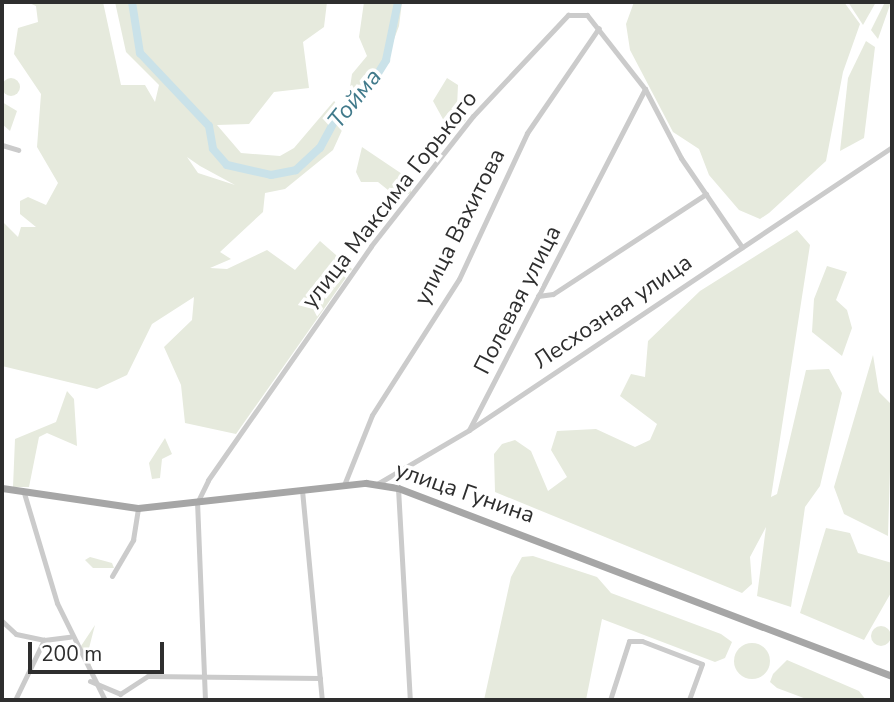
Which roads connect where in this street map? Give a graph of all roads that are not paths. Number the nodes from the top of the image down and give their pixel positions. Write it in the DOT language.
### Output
graph roads {
  1 [pos="599,28"];
  2 [pos="645,89"];
  3 [pos="2,145"];
  4 [pos="892,147"];
  5 [pos="18,150"];
  6 [pos="706,194"];
  7 [pos="742,247"];
  8 [pos="538,296"];
  9 [pos="470,430"];
  10 [pos="376,484"];
  11 [pos="344,485"];
  12 [pos="2,488"];
  13 [pos="398,488"];
  14 [pos="302,490"];
  15 [pos="24,493"];
  16 [pos="197,503"];
  17 [pos="138,508"];
  18 [pos="112,576"];
  19 [pos="2,621"];
  20 [pos="70,637"];
  21 [pos="44,640"];
  22 [pos="892,676"];
  23 [pos="320,678"];
  24 [pos="204,679"];
  25 [pos="90,681"];
  26 [pos="122,697"];
  27 [pos="15,700"];
  28 [pos="104,700"];
  29 [pos="205,700"];
  30 [pos="322,700"];
  31 [pos="410,700"];
  32 [pos="610,700"];
  33 [pos="689,700"];
  1 -- 2 [label="street, улица Максима Горького"];
  1 -- 11 [label="street, улица Вахитова"];
  1 -- 16 [label="street, улица Максима Горького"];
  2 -- 6 [label="street, улица Максима Горького"];
  2 -- 8 [label="street, Полевая улица"];
  3 -- 5 [label="street"];
  4 -- 7 [label="street, Лесхозная улица"];
  6 -- 7 [label="street, улица Максима Горького"];
  6 -- 8 [label="street"];
  7 -- 9 [label="street, Лесхозная улица"];
  8 -- 9 [label="street, Полевая улица"];
  9 -- 10 [label="street"];
  10 -- 11 [label="main road, улица Гунина"];
  10 -- 13 [label="main road, улица Гунина"];
  11 -- 14 [label="main road, улица Гунина"];
  12 -- 15 [label="main road, улица Гунина"];
  13 -- 22 [label="main road, улица Гунина"];
  13 -- 31 [label="street"];
  14 -- 16 [label="main road, улица Гунина"];
  14 -- 23 [label="street"];
  15 -- 17 [label="main road, улица Гунина"];
  15 -- 20 [label="street"];
  16 -- 17 [label="main road, улица Гунина"];
  16 -- 24 [label="street"];
  17 -- 18 [label="street"];
  19 -- 21 [label="street"];
  20 -- 21 [label="street"];
  20 -- 25 [label="street"];
  21 -- 27 [label="street"];
  23 -- 24 [label="street"];
  23 -- 30 [label="street"];
  24 -- 26 [label="street"];
  24 -- 29 [label="street"];
  25 -- 26 [label="street"];
  25 -- 28 [label="street"];
  32 -- 33 [label="street"];
}
